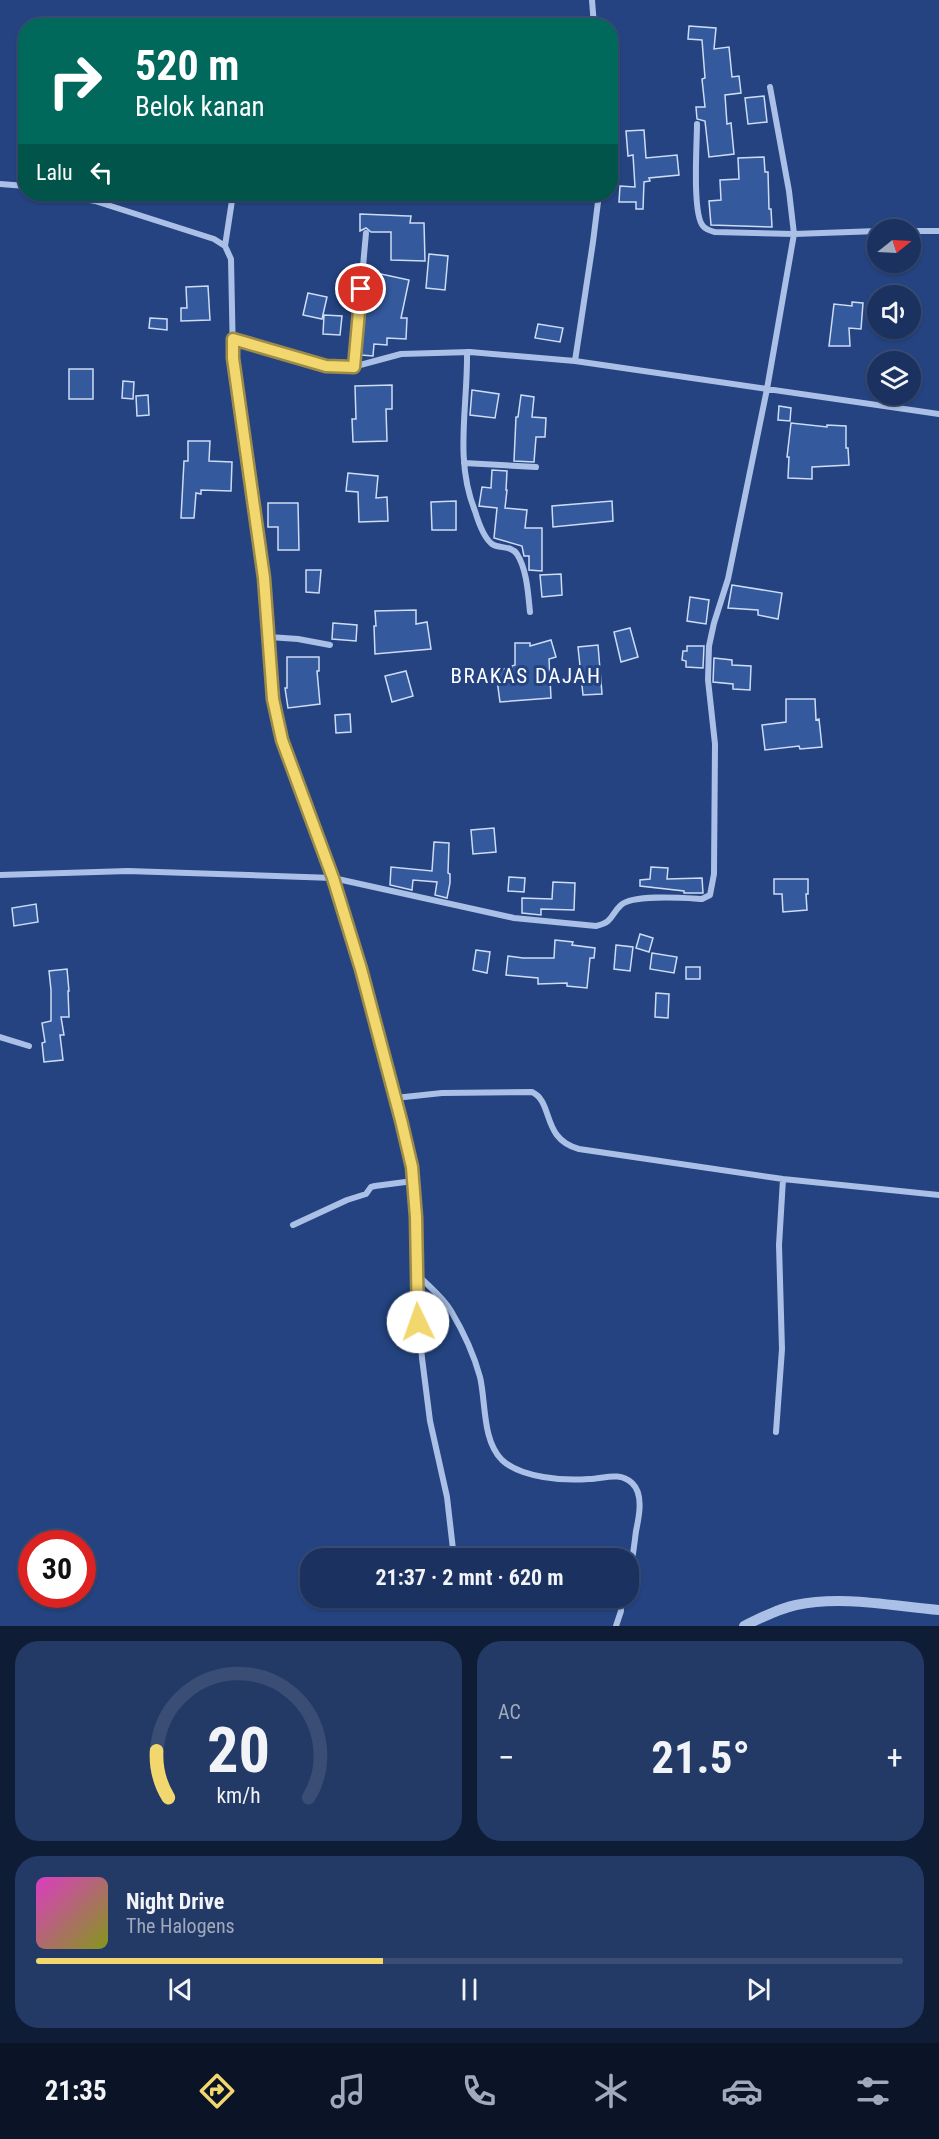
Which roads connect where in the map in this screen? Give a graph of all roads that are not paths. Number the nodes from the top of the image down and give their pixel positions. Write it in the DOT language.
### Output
graph roads {
  1 [pos="591,0"];
  2 [pos="593,18"];
  3 [pos="770,87"];
  4 [pos="697,124"];
  5 [pos="0,184"];
  6 [pos="18,185"];
  7 [pos="95,201"];
  8 [pos="232,201"];
  9 [pos="597,201"];
  10 [pos="867,231"];
  11 [pos="921,231"];
  12 [pos="939,231"];
  13 [pos="366,233"];
  14 [pos="794,234"];
  15 [pos="225,246"];
  16 [pos="233,339"];
  17 [pos="467,352"];
  18 [pos="575,361"];
  19 [pos="354,367"];
  20 [pos="767,389"];
  21 [pos="939,414"];
  22 [pos="464,463"];
  23 [pos="536,467"];
  24 [pos="530,612"];
  25 [pos="268,636"];
  26 [pos="330,645"];
  27 [pos="0,875"];
  28 [pos="333,878"];
  29 [pos="0,1037"];
  30 [pos="29,1046"];
  31 [pos="395,1098"];
  32 [pos="783,1179"];
  33 [pos="413,1182"];
  34 [pos="939,1195"];
  35 [pos="292,1225"];
  36 [pos="417,1274"];
  37 [pos="776,1431"];
  38 [pos="453,1548"];
  39 [pos="634,1548"];
  40 [pos="621,1608"];
  41 [pos="939,1610"];
  42 [pos="616,1626"];
  43 [pos="744,1626"];
  1 -- 2 [label="street"];
  3 -- 14 [label="street"];
  4 -- 14 [label="street"];
  5 -- 6 [label="street"];
  7 -- 15 [label="street"];
  8 -- 15 [label="street"];
  9 -- 18 [label="street"];
  10 -- 14 [label="street"];
  11 -- 12 [label="street"];
  13 -- 19 [label="street"];
  14 -- 20 [label="street"];
  15 -- 16 [label="street"];
  16 -- 19 [label="street"];
  16 -- 25 [label="street"];
  17 -- 18 [label="street"];
  17 -- 19 [label="street"];
  17 -- 22 [label="street"];
  18 -- 20 [label="street"];
  20 -- 21 [label="street"];
  20 -- 28 [label="street"];
  22 -- 23 [label="street"];
  22 -- 24 [label="street"];
  25 -- 26 [label="street"];
  25 -- 28 [label="street"];
  27 -- 28 [label="street"];
  28 -- 31 [label="street"];
  29 -- 30 [label="street"];
  31 -- 32 [label="street"];
  31 -- 33 [label="street"];
  32 -- 34 [label="street"];
  32 -- 37 [label="street"];
  33 -- 35 [label="street"];
  33 -- 36 [label="street"];
  36 -- 38 [label="street"];
  36 -- 39 [label="street"];
  40 -- 42 [label="street"];
  41 -- 43 [label="street"];
}
